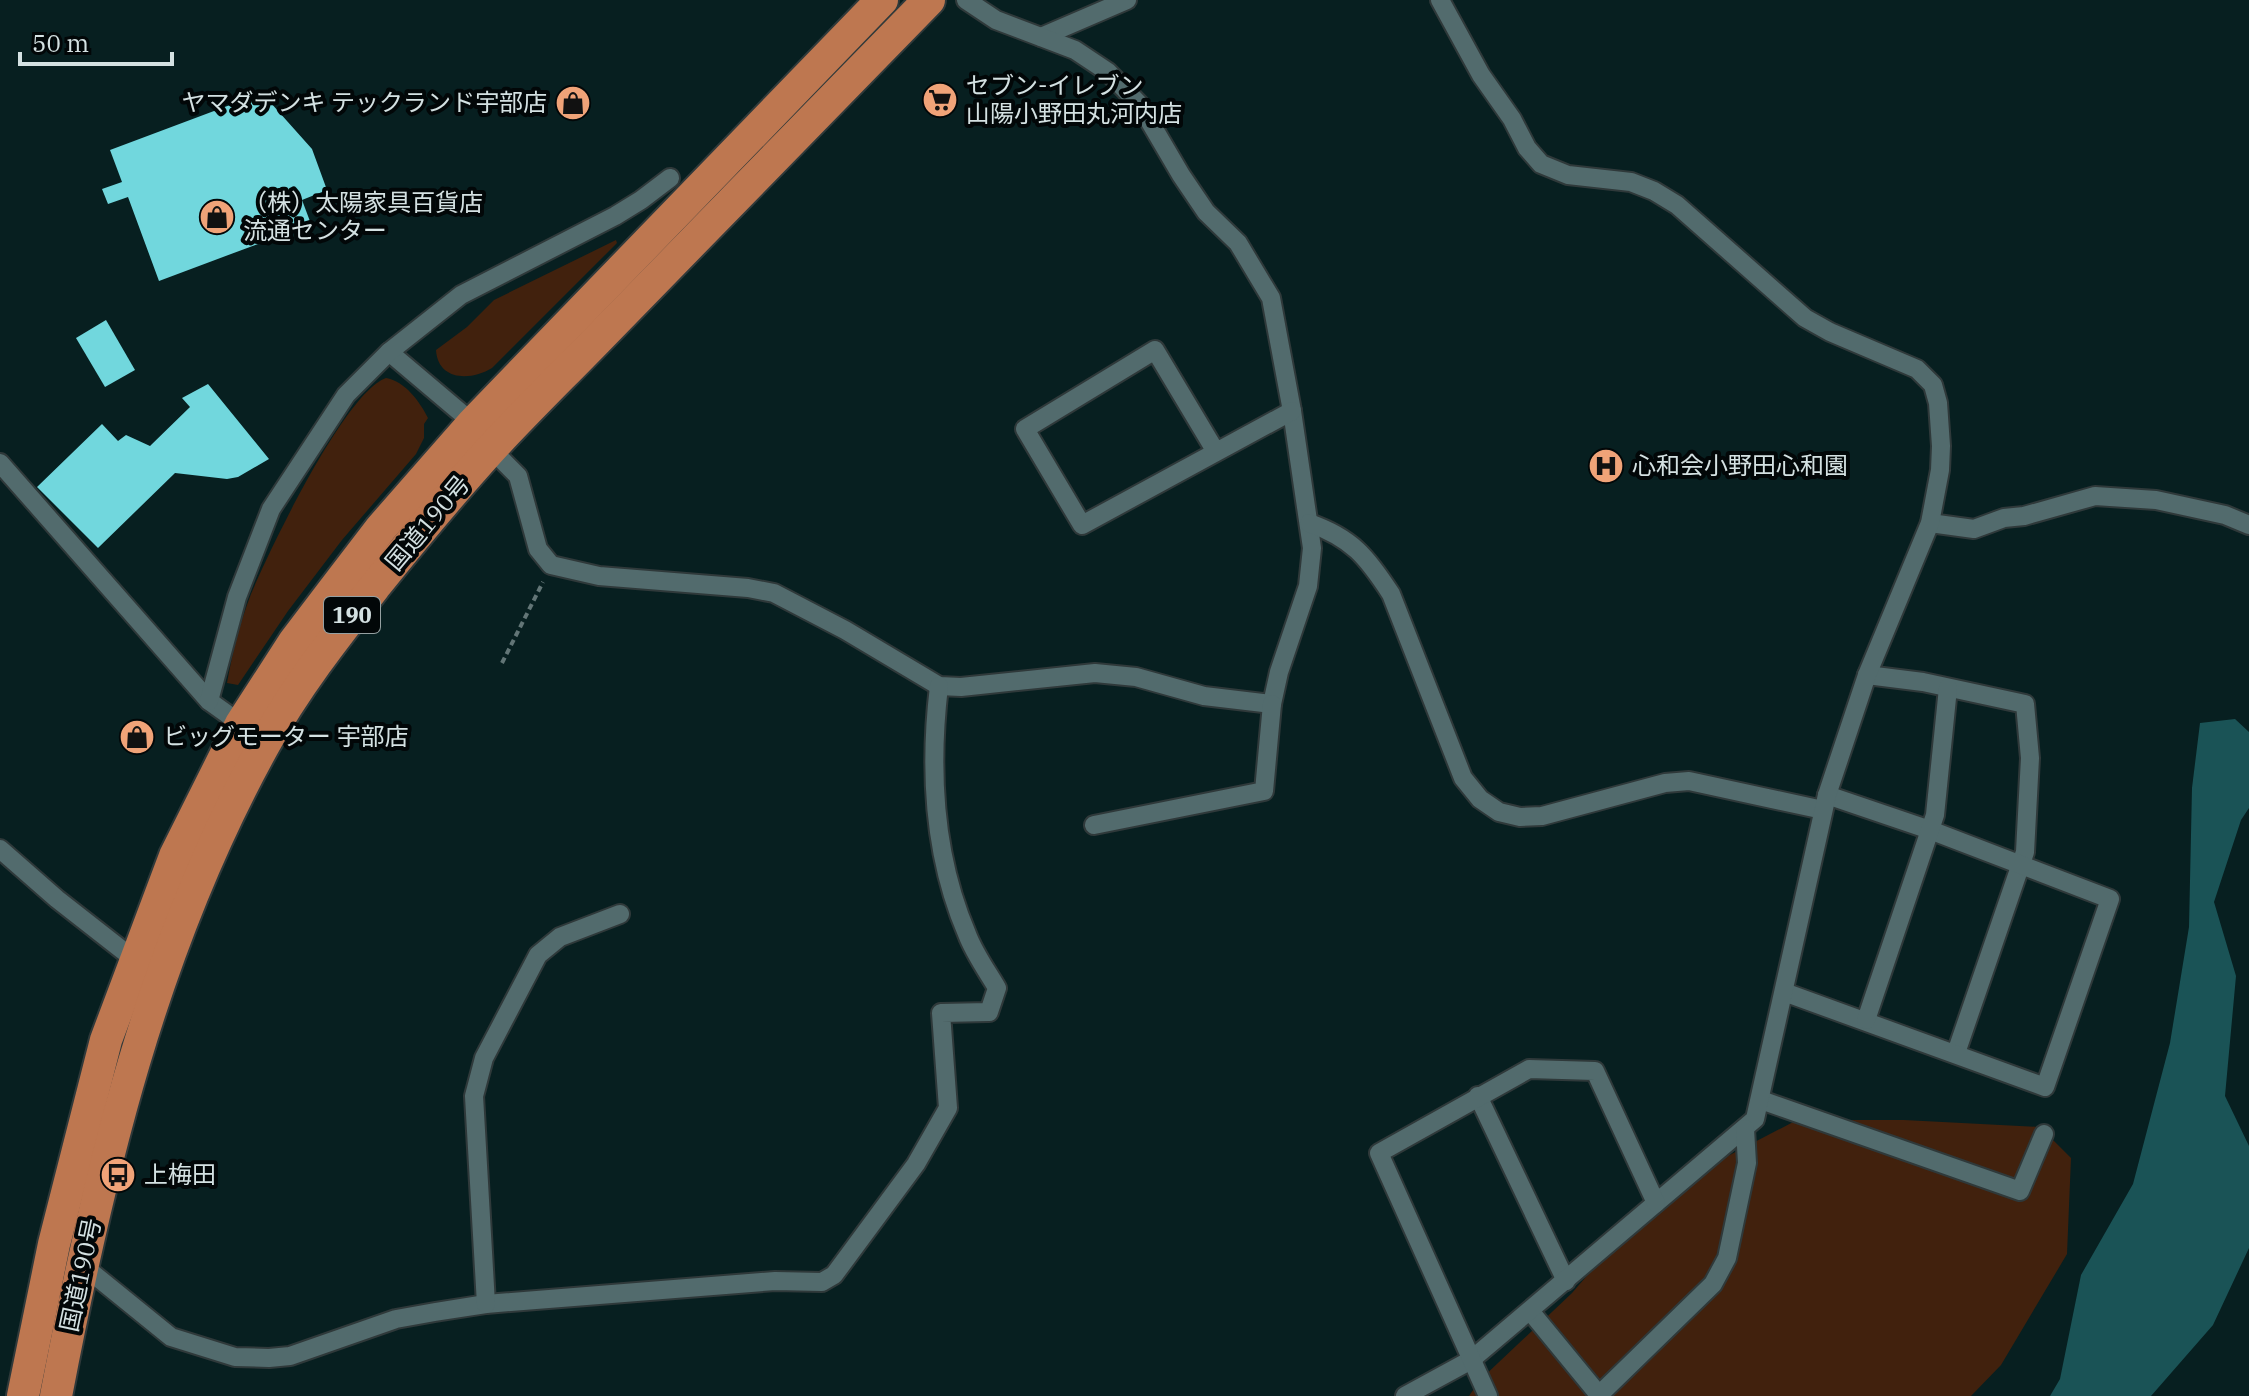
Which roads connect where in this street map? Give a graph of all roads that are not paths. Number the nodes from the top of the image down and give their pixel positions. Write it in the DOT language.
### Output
graph roads {
  1 [pos="882,0"];
  2 [pos="929,0"];
  3 [pos="966,0"];
  4 [pos="1127,0"];
  5 [pos="1440,0"];
  6 [pos="1041,37"];
  7 [pos="670,178"];
  8 [pos="389,352"];
  9 [pos="1292,411"];
  10 [pos="482,436"];
  11 [pos="1216,452"];
  12 [pos="0,463"];
  13 [pos="1309,523"];
  14 [pos="1930,523"];
  15 [pos="2249,525"];
  16 [pos="1867,675"];
  17 [pos="939,686"];
  18 [pos="1948,688"];
  19 [pos="209,701"];
  20 [pos="1272,704"];
  21 [pos="253,733"];
  22 [pos="1825,802"];
  23 [pos="1094,825"];
  24 [pos="1930,830"];
  25 [pos="0,849"];
  26 [pos="2021,866"];
  27 [pos="620,914"];
  28 [pos="148,967"];
  29 [pos="1784,992"];
  30 [pos="1866,1020"];
  31 [pos="1956,1053"];
  32 [pos="1478,1096"];
  33 [pos="1761,1100"];
  34 [pos="1745,1129"];
  35 [pos="2044,1134"];
  36 [pos="1656,1203"];
  37 [pos="81,1264"];
  38 [pos="1566,1281"];
  39 [pos="486,1304"];
  40 [pos="1530,1311"];
  41 [pos="1471,1360"];
  42 [pos="1598,1395"];
  43 [pos="23,1396"];
  44 [pos="56,1396"];
  45 [pos="1405,1396"];
  46 [pos="1488,1396"];
  1 -- 10 [label="highway, 国道190号 / 190"];
  2 -- 10 [label="highway, 国道190号 / 190"];
  3 -- 6 [label="street"];
  4 -- 6 [label="street"];
  5 -- 14 [label="street"];
  6 -- 9 [label="street"];
  7 -- 8 [label="street"];
  8 -- 10 [label="street"];
  8 -- 19 [label="street"];
  9 -- 11 [label="street"];
  9 -- 13 [label="street"];
  10 -- 17 [label="street"];
  10 -- 21 [label="highway, 国道190号 / 190"];
  11 -- 11 [label="street"];
  12 -- 19 [label="street"];
  13 -- 20 [label="street"];
  13 -- 22 [label="street"];
  14 -- 15 [label="street"];
  14 -- 16 [label="street"];
  16 -- 18 [label="street"];
  16 -- 22 [label="street"];
  17 -- 20 [label="street"];
  17 -- 39 [label="street"];
  18 -- 24 [label="street"];
  18 -- 26 [label="street"];
  19 -- 21 [label="street"];
  20 -- 23 [label="street"];
  21 -- 28 [label="highway, 国道190号 / 190"];
  22 -- 24 [label="street"];
  22 -- 29 [label="street"];
  24 -- 26 [label="street"];
  24 -- 30 [label="street"];
  25 -- 28 [label="street"];
  26 -- 31 [label="street"];
  26 -- 31 [label="street"];
  27 -- 39 [label="street"];
  28 -- 37 [label="highway, 国道190号 / 190"];
  28 -- 43 [label="highway, 国道190号 / 190"];
  29 -- 30 [label="street"];
  29 -- 33 [label="street"];
  30 -- 31 [label="street"];
  32 -- 36 [label="street"];
  32 -- 38 [label="street"];
  32 -- 41 [label="street"];
  33 -- 34 [label="street"];
  33 -- 35 [label="street"];
  34 -- 36 [label="street"];
  34 -- 42 [label="street"];
  36 -- 38 [label="street"];
  37 -- 39 [label="street"];
  37 -- 44 [label="highway, 国道190号 / 190"];
  38 -- 40 [label="street"];
  40 -- 41 [label="street"];
  40 -- 42 [label="street"];
  41 -- 45 [label="street"];
  41 -- 46 [label="street"];
}
